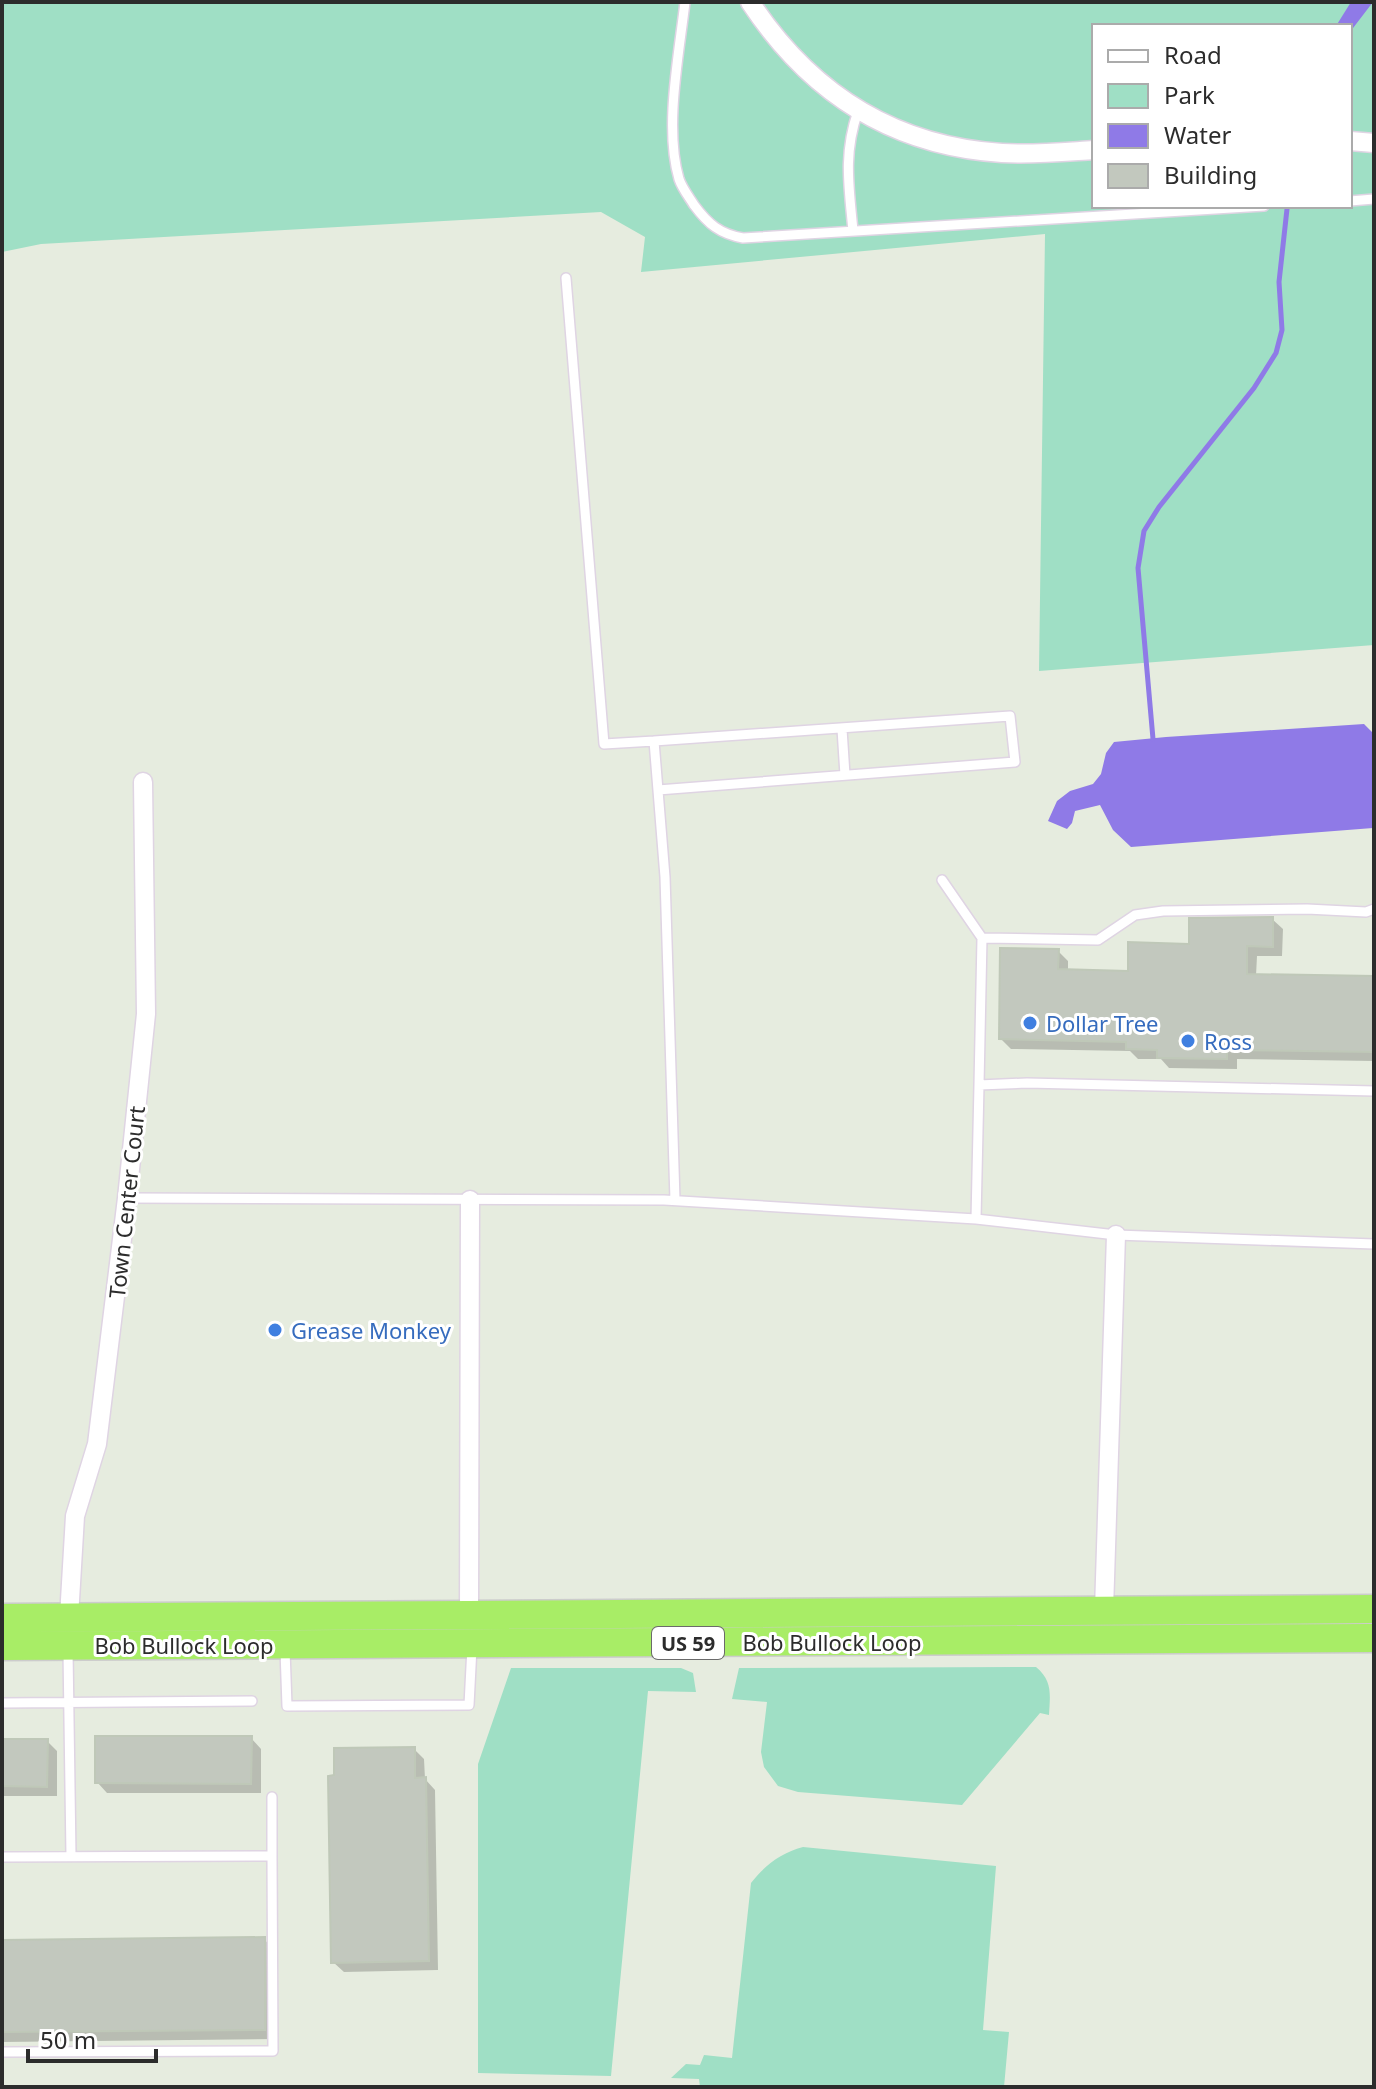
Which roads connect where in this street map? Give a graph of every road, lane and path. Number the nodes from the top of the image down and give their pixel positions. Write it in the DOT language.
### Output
graph roads {
  1 [pos="685,2"];
  2 [pos="750,2"];
  3 [pos="858,111"];
  4 [pos="1352,141"];
  5 [pos="1374,143"];
  6 [pos="1092,150"];
  7 [pos="1374,199"];
  8 [pos="1352,201"];
  9 [pos="1231,208"];
  10 [pos="853,231"];
  11 [pos="566,278"];
  12 [pos="842,729"];
  13 [pos="654,741"];
  14 [pos="845,775"];
  15 [pos="143,782"];
  16 [pos="658,790"];
  17 [pos="942,880"];
  18 [pos="1374,909"];
  19 [pos="982,938"];
  20 [pos="979,1085"];
  21 [pos="1374,1091"];
  22 [pos="127,1198"];
  23 [pos="470,1200"];
  24 [pos="675,1200"];
  25 [pos="976,1219"];
  26 [pos="1116,1235"];
  27 [pos="1374,1244"];
  28 [pos="1374,1609"];
  29 [pos="1104,1610"];
  30 [pos="469,1615"];
  31 [pos="630,1615"];
  32 [pos="69,1617"];
  33 [pos="2,1618"];
  34 [pos="1374,1638"];
  35 [pos="332,1644"];
  36 [pos="473,1644"];
  37 [pos="285,1645"];
  38 [pos="2,1646"];
  39 [pos="68,1646"];
  40 [pos="252,1701"];
  41 [pos="2,1703"];
  42 [pos="69,1703"];
  43 [pos="272,1797"];
  44 [pos="71,1856"];
  45 [pos="272,1856"];
  46 [pos="2,1857"];
  47 [pos="2,2052"];
  1 -- 10 [label="lane"];
  2 -- 3 [label="street"];
  3 -- 6 [label="street"];
  3 -- 10 [label="lane"];
  4 -- 5 [label="street"];
  7 -- 8 [label="lane"];
  9 -- 10 [label="lane"];
  11 -- 13 [label="lane"];
  12 -- 13 [label="lane"];
  12 -- 14 [label="lane"];
  12 -- 14 [label="lane"];
  13 -- 16 [label="lane"];
  14 -- 16 [label="lane"];
  15 -- 22 [label="street, Town Center Court"];
  16 -- 24 [label="lane"];
  17 -- 19 [label="lane"];
  18 -- 19 [label="lane"];
  19 -- 20 [label="lane"];
  20 -- 21 [label="lane"];
  20 -- 25 [label="lane"];
  22 -- 23 [label="lane"];
  22 -- 32 [label="street, Town Center Court"];
  23 -- 24 [label="lane"];
  23 -- 30 [label="street"];
  24 -- 25 [label="lane"];
  25 -- 26 [label="lane"];
  26 -- 27 [label="lane"];
  26 -- 29 [label="street"];
  28 -- 29 [label="highway, Bob Bullock Loop / US 59"];
  29 -- 31 [label="highway, Bob Bullock Loop / US 59"];
  30 -- 31 [label="highway, Bob Bullock Loop / US 59"];
  30 -- 32 [label="highway, Bob Bullock Loop / US 59"];
  30 -- 35 [label="highway"];
  31 -- 36 [label="highway"];
  32 -- 33 [label="highway, Bob Bullock Loop / US 59"];
  34 -- 36 [label="highway, Bob Bullock Loop / US 59"];
  35 -- 36 [label="highway, Bob Bullock Loop / US 59"];
  35 -- 37 [label="highway, Bob Bullock Loop / US 59"];
  36 -- 37 [label="lane"];
  37 -- 39 [label="highway, Bob Bullock Loop / US 59"];
  38 -- 39 [label="highway, Bob Bullock Loop / US 59"];
  39 -- 42 [label="lane"];
  40 -- 42 [label="lane"];
  41 -- 42 [label="lane"];
  42 -- 44 [label="lane"];
  43 -- 45 [label="lane"];
  44 -- 45 [label="lane"];
  44 -- 46 [label="lane"];
  45 -- 47 [label="lane"];
}
